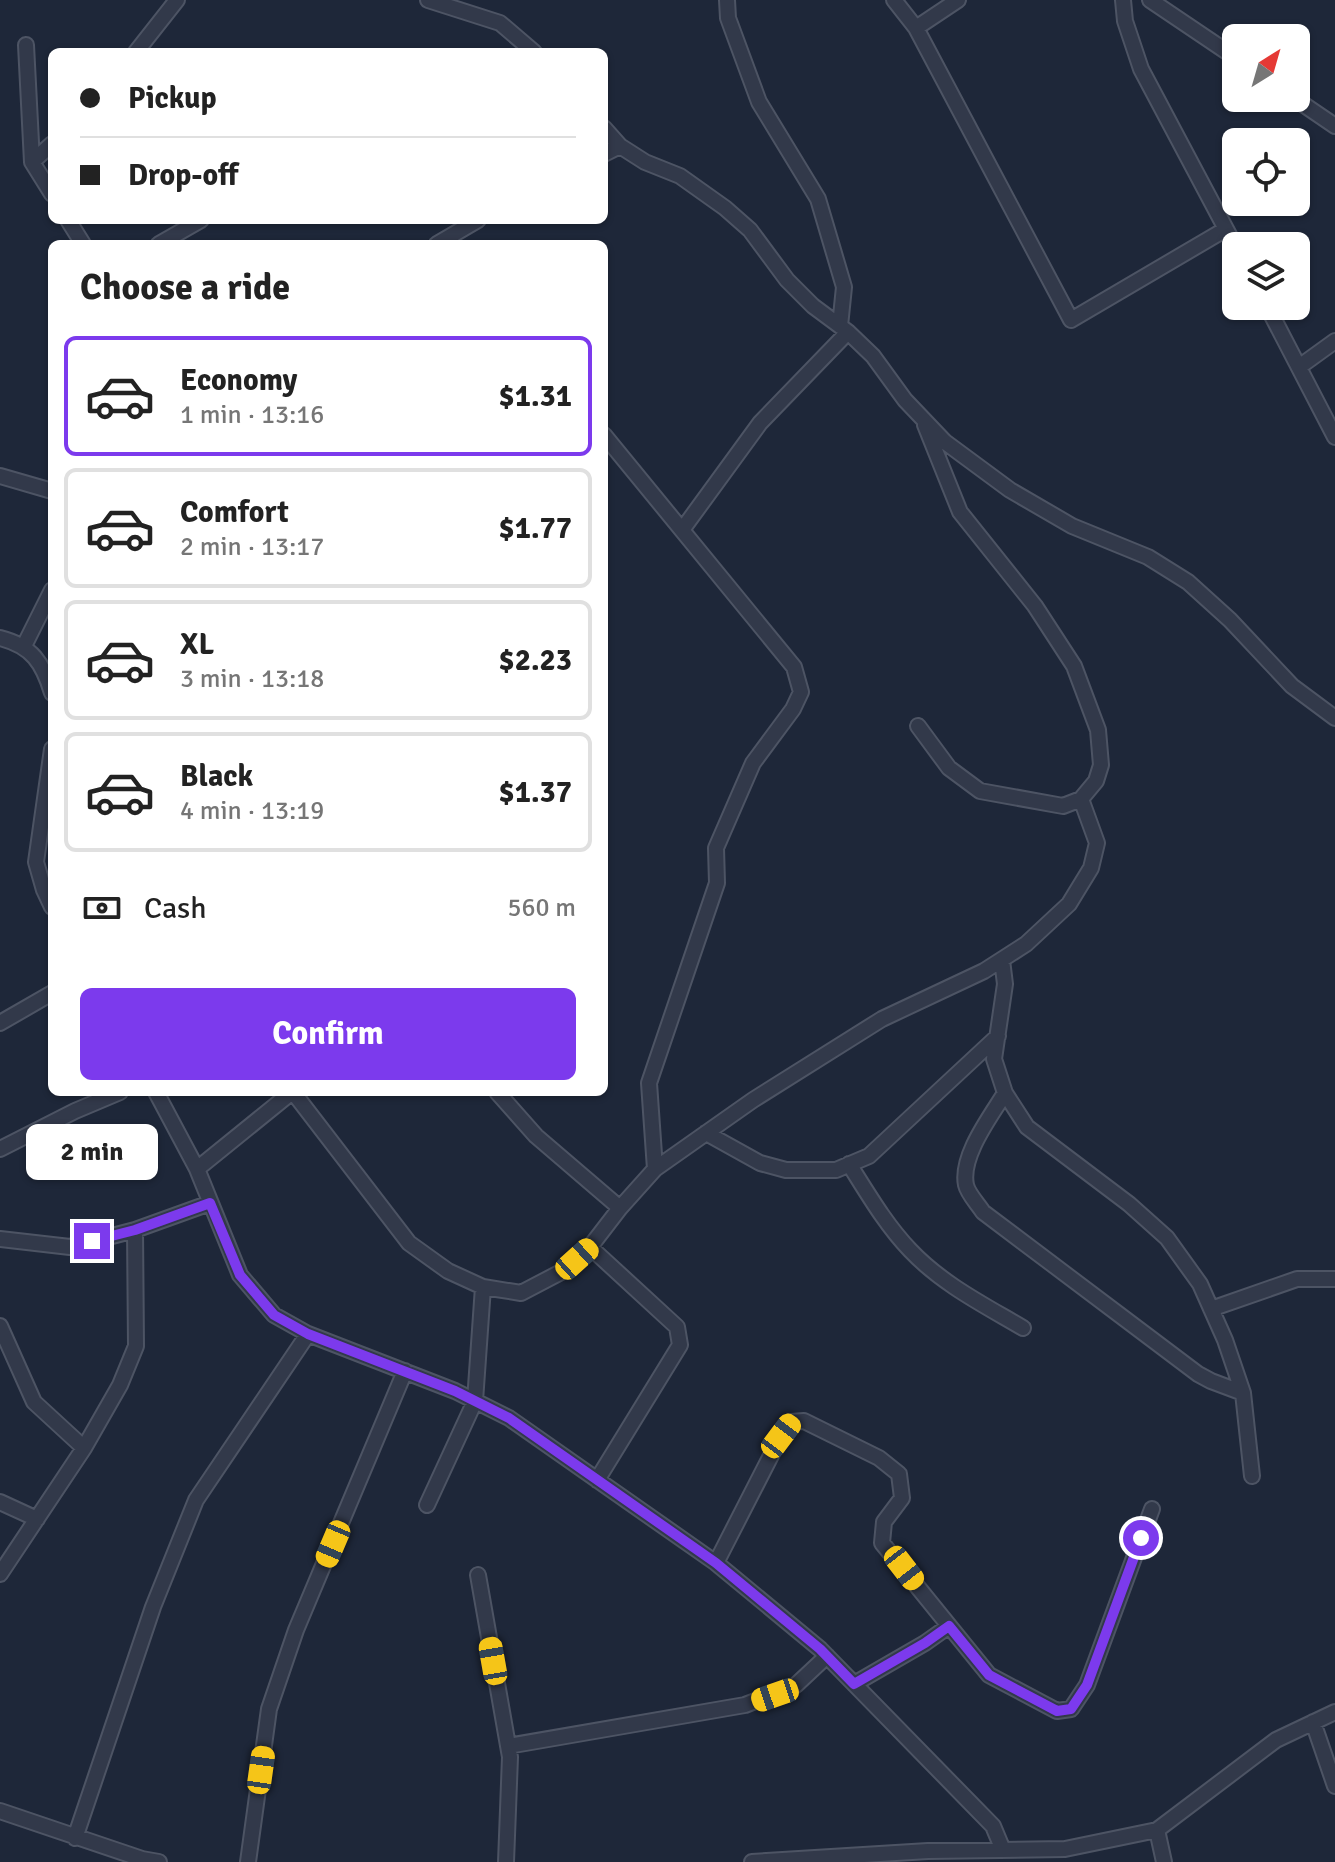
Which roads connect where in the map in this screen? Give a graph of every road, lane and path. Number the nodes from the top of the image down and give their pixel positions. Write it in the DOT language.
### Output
graph roads {
  1 [pos="177,0"];
  2 [pos="428,0"];
  3 [pos="727,0"];
  4 [pos="894,0"];
  5 [pos="958,0"];
  6 [pos="1123,0"];
  7 [pos="1150,0"];
  8 [pos="916,28"];
  9 [pos="26,45"];
  10 [pos="139,48"];
  11 [pos="529,48"];
  12 [pos="1222,49"];
  13 [pos="1310,109"];
  14 [pos="1335,126"];
  15 [pos="608,132"];
  16 [pos="620,146"];
  17 [pos="48,148"];
  18 [pos="608,152"];
  19 [pos="32,162"];
  20 [pos="48,188"];
  21 [pos="194,224"];
  22 [pos="472,224"];
  23 [pos="1226,229"];
  24 [pos="1228,232"];
  25 [pos="166,240"];
  26 [pos="448,240"];
  27 [pos="1274,320"];
  28 [pos="844,329"];
  29 [pos="1335,341"];
  30 [pos="1299,367"];
  31 [pos="921,417"];
  32 [pos="1335,437"];
  33 [pos="608,440"];
  34 [pos="0,476"];
  35 [pos="48,490"];
  36 [pos="682,530"];
  37 [pos="48,598"];
  38 [pos="0,638"];
  39 [pos="24,646"];
  40 [pos="48,680"];
  41 [pos="1335,718"];
  42 [pos="918,726"];
  43 [pos="1081,799"];
  44 [pos="48,801"];
  45 [pos="48,898"];
  46 [pos="1002,960"];
  47 [pos="48,995"];
  48 [pos="0,1023"];
  49 [pos="998,1036"];
  50 [pos="1005,1093"];
  51 [pos="111,1096"];
  52 [pos="158,1096"];
  53 [pos="288,1096"];
  54 [pos="296,1096"];
  55 [pos="501,1096"];
  56 [pos="706,1133"];
  57 [pos="0,1149"];
  58 [pos="849,1164"];
  59 [pos="197,1169"];
  60 [pos="655,1169"];
  61 [pos="210,1203"];
  62 [pos="620,1208"];
  63 [pos="135,1230"];
  64 [pos="0,1239"];
  65 [pos="590,1247"];
  66 [pos="1335,1279"];
  67 [pos="483,1287"];
  68 [pos="1211,1309"];
  69 [pos="0,1326"];
  70 [pos="1023,1328"];
  71 [pos="308,1334"];
  72 [pos="405,1371"];
  73 [pos="1243,1393"];
  74 [pos="475,1401"];
  75 [pos="84,1448"];
  76 [pos="1252,1476"];
  77 [pos="597,1480"];
  78 [pos="0,1502"];
  79 [pos="427,1505"];
  80 [pos="1152,1509"];
  81 [pos="37,1519"];
  82 [pos="716,1563"];
  83 [pos="0,1574"];
  84 [pos="478,1575"];
  85 [pos="949,1626"];
  86 [pos="827,1656"];
  87 [pos="854,1684"];
  88 [pos="1335,1712"];
  89 [pos="1313,1722"];
  90 [pos="508,1746"];
  91 [pos="1335,1786"];
  92 [pos="0,1811"];
  93 [pos="1157,1830"];
  94 [pos="75,1838"];
  95 [pos="1003,1850"];
  96 [pos="1039,1856"];
  97 [pos="159,1862"];
  98 [pos="248,1862"];
  99 [pos="506,1862"];
  100 [pos="752,1862"];
  101 [pos="1164,1862"];
  1 -- 10 [label="street"];
  2 -- 11 [label="street"];
  3 -- 28 [label="street"];
  4 -- 8 [label="street"];
  5 -- 8 [label="street"];
  6 -- 23 [label="street"];
  7 -- 12 [label="street"];
  8 -- 23 [label="street"];
  9 -- 19 [label="street"];
  13 -- 14 [label="street"];
  15 -- 16 [label="street"];
  16 -- 18 [label="street"];
  16 -- 28 [label="street"];
  17 -- 19 [label="street"];
  19 -- 20 [label="street"];
  21 -- 25 [label="street"];
  22 -- 26 [label="street"];
  23 -- 24 [label="street"];
  27 -- 30 [label="street"];
  28 -- 31 [label="street"];
  28 -- 36 [label="street"];
  29 -- 30 [label="street"];
  30 -- 32 [label="street"];
  31 -- 41 [label="street"];
  31 -- 43 [label="street"];
  33 -- 36 [label="street"];
  34 -- 35 [label="street"];
  36 -- 60 [label="street"];
  37 -- 39 [label="street"];
  38 -- 39 [label="street"];
  39 -- 40 [label="street"];
  42 -- 43 [label="street"];
  43 -- 46 [label="street"];
  44 -- 45 [label="street"];
  46 -- 49 [label="street"];
  46 -- 56 [label="street"];
  47 -- 48 [label="street"];
  49 -- 50 [label="street"];
  49 -- 58 [label="street"];
  50 -- 68 [label="street"];
  50 -- 73 [label="street"];
  51 -- 57 [label="street"];
  52 -- 59 [label="street"];
  53 -- 59 [label="street"];
  54 -- 67 [label="street"];
  55 -- 62 [label="street"];
  56 -- 58 [label="street"];
  56 -- 60 [label="street"];
  58 -- 70 [label="street"];
  59 -- 61 [label="street"];
  60 -- 62 [label="street"];
  61 -- 63 [label="street"];
  61 -- 71 [label="street"];
  62 -- 65 [label="street"];
  63 -- 64 [label="street"];
  63 -- 75 [label="street"];
  65 -- 67 [label="street"];
  65 -- 77 [label="street"];
  66 -- 68 [label="street"];
  67 -- 74 [label="street"];
  68 -- 73 [label="street"];
  69 -- 75 [label="street"];
  71 -- 72 [label="street"];
  71 -- 94 [label="street"];
  72 -- 74 [label="street"];
  72 -- 98 [label="street"];
  73 -- 76 [label="street"];
  74 -- 77 [label="street"];
  74 -- 79 [label="street"];
  75 -- 81 [label="street"];
  77 -- 82 [label="street"];
  78 -- 81 [label="street"];
  80 -- 85 [label="street"];
  81 -- 83 [label="street"];
  82 -- 85 [label="street"];
  82 -- 86 [label="street"];
  84 -- 90 [label="street"];
  85 -- 87 [label="street"];
  86 -- 87 [label="street"];
  86 -- 90 [label="street"];
  87 -- 95 [label="street"];
  88 -- 89 [label="street"];
  89 -- 91 [label="street"];
  89 -- 93 [label="street"];
  90 -- 99 [label="street"];
  92 -- 94 [label="street"];
  93 -- 96 [label="street"];
  93 -- 101 [label="street"];
  94 -- 97 [label="street"];
  95 -- 96 [label="street"];
  95 -- 100 [label="street"];
}
